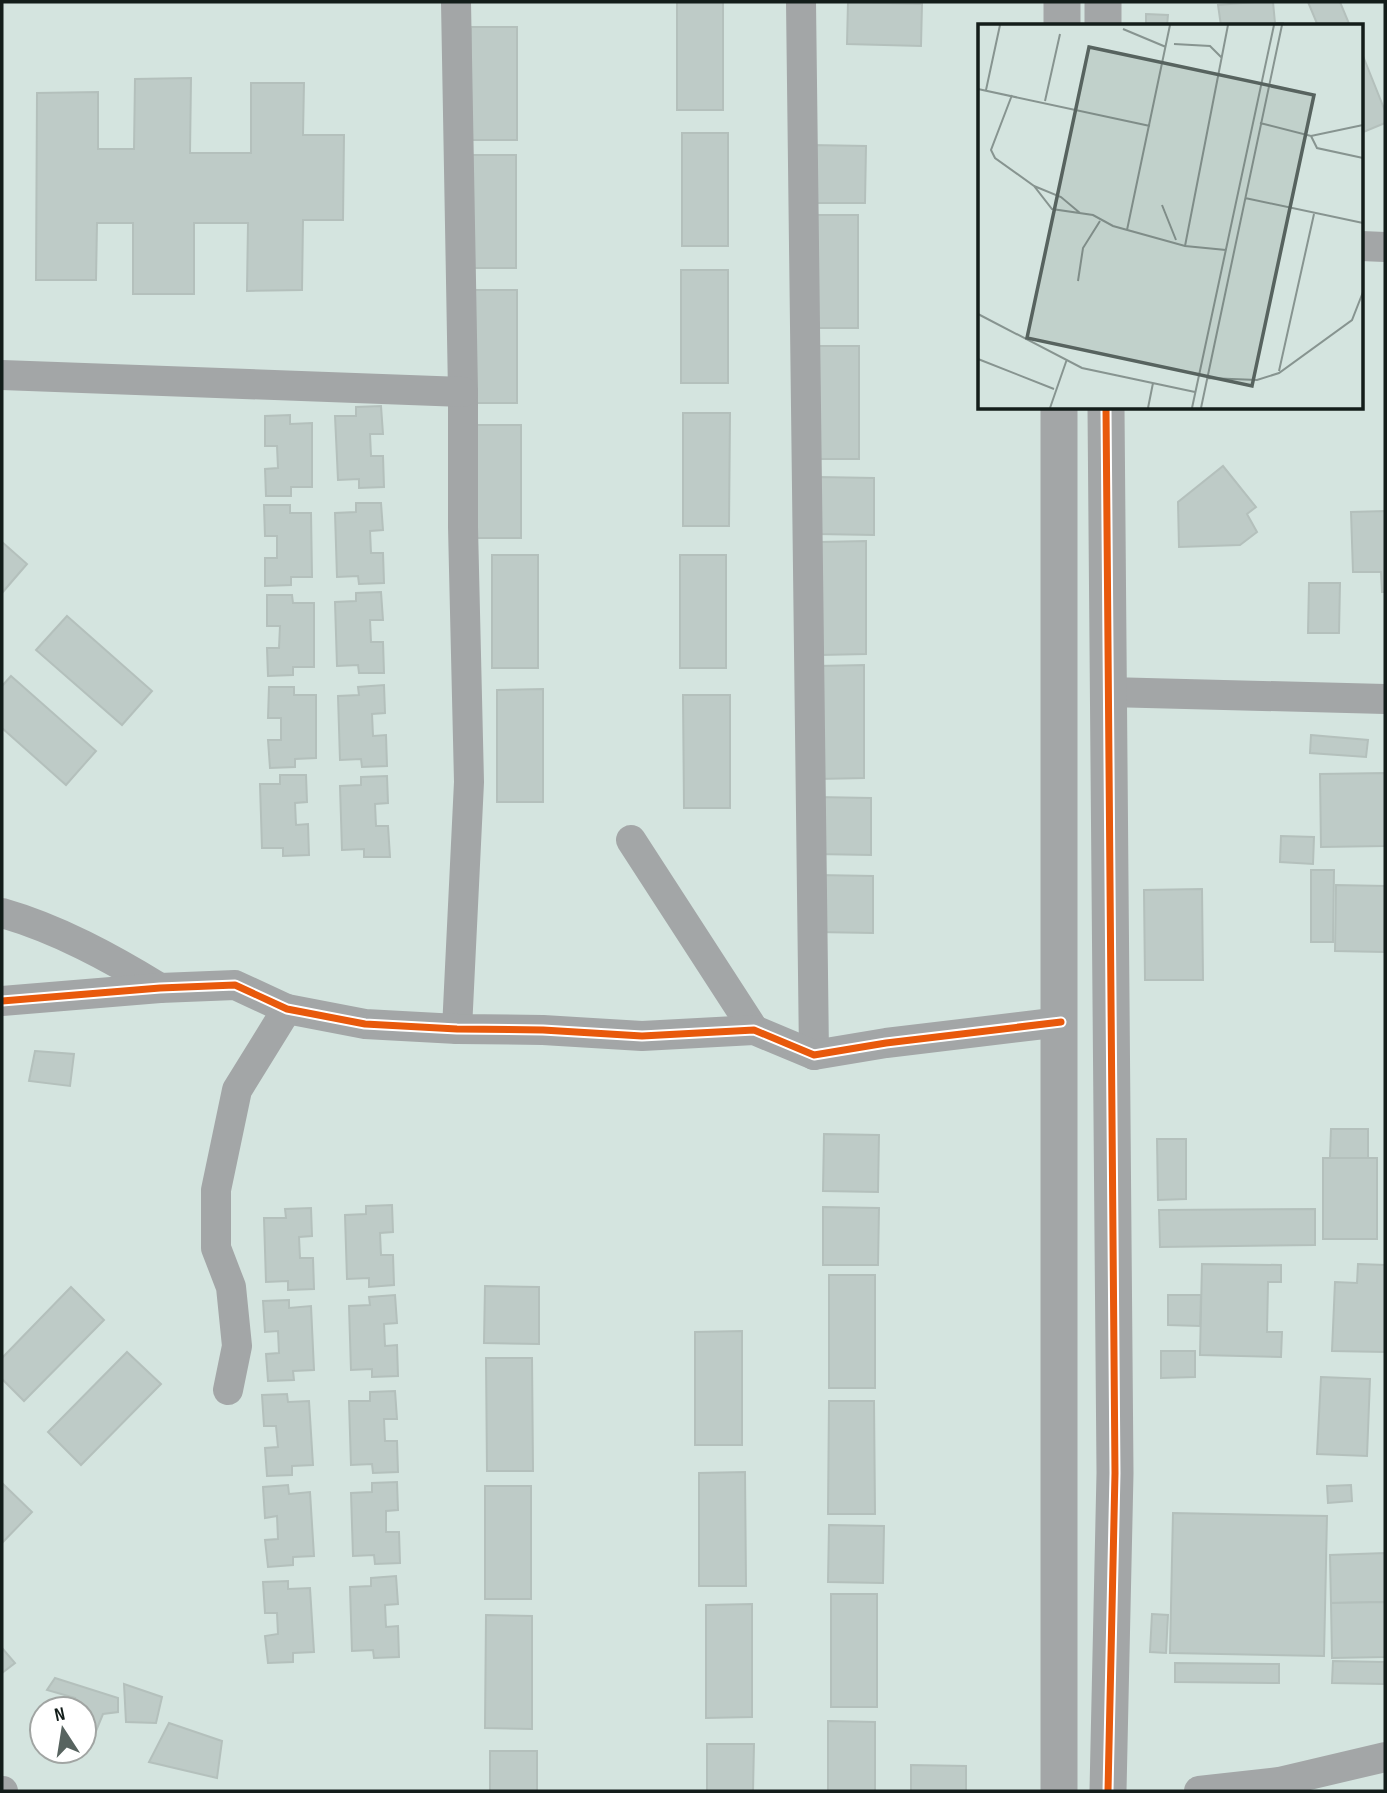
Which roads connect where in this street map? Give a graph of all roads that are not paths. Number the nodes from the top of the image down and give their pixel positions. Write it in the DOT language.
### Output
graph roads {
  1 [pos="456,2"];
  2 [pos="801,2"];
  3 [pos="1062,2"];
  4 [pos="1103,2"];
  5 [pos="1062,24"];
  6 [pos="1103,24"];
  7 [pos="1362,246"];
  8 [pos="1385,247"];
  9 [pos="2,375"];
  10 [pos="463,392"];
  11 [pos="1059,410"];
  12 [pos="1106,410"];
  13 [pos="1108,692"];
  14 [pos="1385,699"];
  15 [pos="631,840"];
  16 [pos="2,913"];
  17 [pos="160,988"];
  18 [pos="2,1001"];
  19 [pos="287,1009"];
  20 [pos="1061,1022"];
  21 [pos="457,1029"];
  22 [pos="754,1030"];
  23 [pos="814,1055"];
  24 [pos="228,1390"];
  25 [pos="1385,1757"];
  26 [pos="1059,1791"];
  27 [pos="1108,1791"];
  28 [pos="1199,1791"];
  1 -- 10 [label="street"];
  2 -- 23 [label="street"];
  3 -- 5 [label="street"];
  4 -- 6 [label="street"];
  7 -- 8 [label="street"];
  9 -- 10 [label="street"];
  10 -- 21 [label="street"];
  11 -- 20 [label="street"];
  12 -- 13 [label="street"];
  13 -- 14 [label="street"];
  13 -- 27 [label="street"];
  15 -- 22 [label="street"];
  16 -- 17 [label="street"];
  17 -- 18 [label="street"];
  17 -- 19 [label="street"];
  19 -- 21 [label="street"];
  19 -- 24 [label="street"];
  20 -- 23 [label="street"];
  20 -- 26 [label="street"];
  21 -- 22 [label="street"];
  22 -- 23 [label="street"];
  25 -- 28 [label="street"];
}
